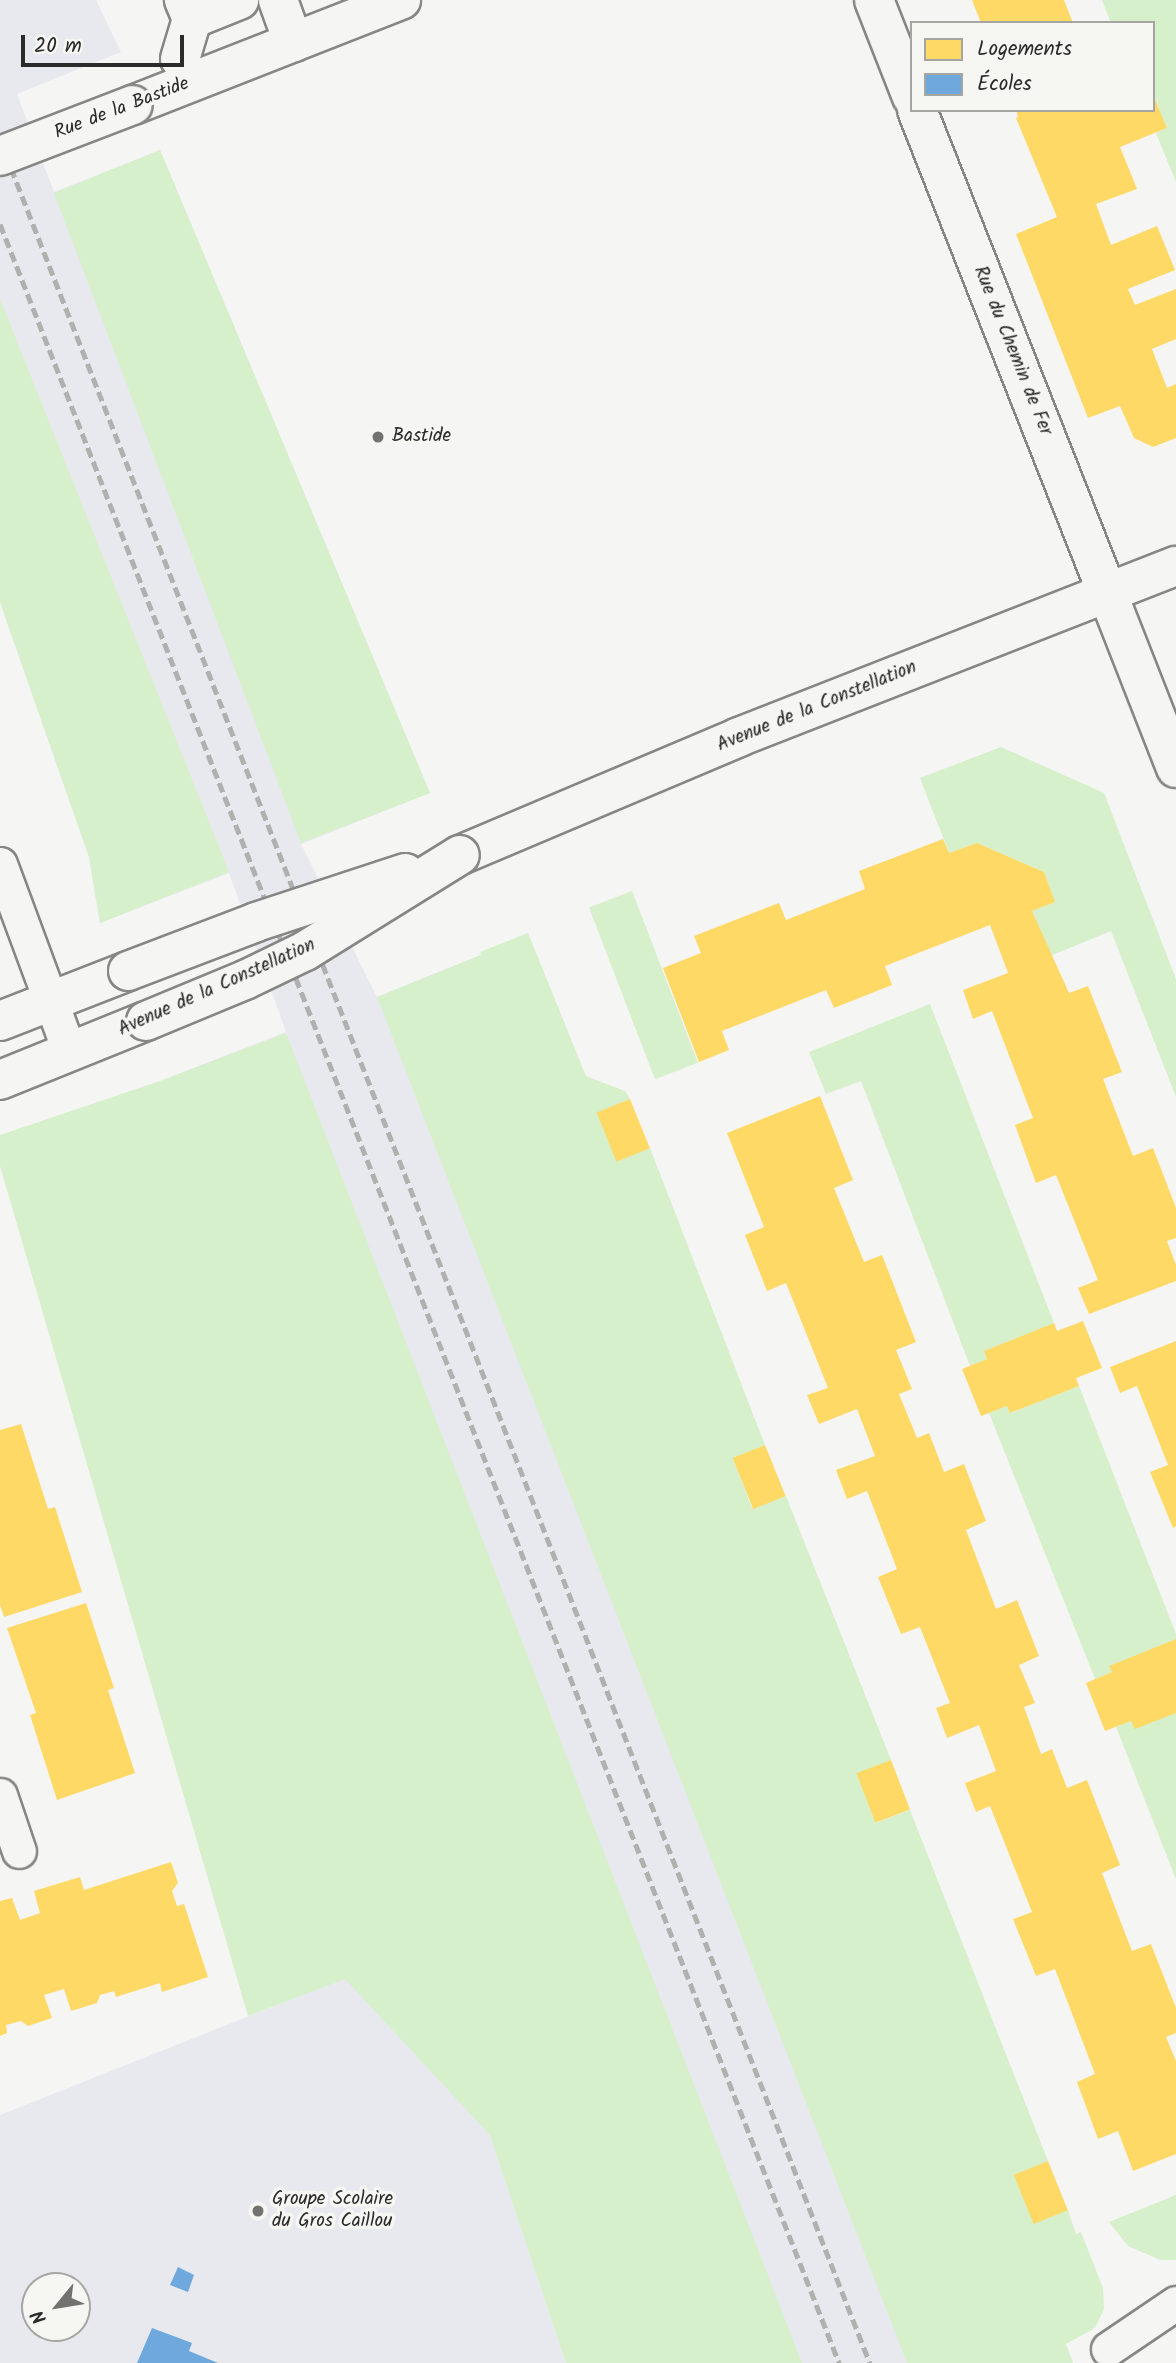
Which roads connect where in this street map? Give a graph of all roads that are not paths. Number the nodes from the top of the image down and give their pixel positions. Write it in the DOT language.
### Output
graph roads {
  1 [pos="239,0"];
  2 [pos="278,0"];
  3 [pos="401,0"];
  4 [pos="874,0"];
  5 [pos="188,10"];
  6 [pos="293,42"];
  7 [pos="180,59"];
  8 [pos="910,92"];
  9 [pos="918,112"];
  10 [pos="0,156"];
  11 [pos="1176,566"];
  12 [pos="1107,592"];
  13 [pos="1176,768"];
  14 [pos="474,849"];
  15 [pos="0,864"];
  16 [pos="50,1002"];
  17 [pos="0,1021"];
  18 [pos="69,1051"];
  19 [pos="0,1080"];
  20 [pos="0,1795"];
  21 [pos="19,1851"];
  22 [pos="1176,2303"];
  23 [pos="1108,2349"];
  1 -- 5 [label="street"];
  2 -- 6 [label="street"];
  3 -- 6 [label="street, Rue de la Bastide"];
  4 -- 8 [label="street"];
  5 -- 7 [label="street"];
  6 -- 10 [label="street, Rue de la Bastide, bridge"];
  9 -- 12 [label="street, Rue du Chemin de Fer"];
  11 -- 12 [label="street, Avenue de la Constellation"];
  12 -- 13 [label="street, Rue du Chemin de Fer"];
  12 -- 14 [label="street, Avenue de la Constellation"];
  14 -- 16 [label="street, Avenue de la Constellation, bridge"];
  14 -- 18 [label="street, Avenue de la Constellation, bridge"];
  15 -- 16 [label="lane"];
  16 -- 17 [label="street, Avenue de la Constellation"];
  16 -- 18 [label="lane"];
  18 -- 19 [label="street, Avenue de la Constellation"];
  20 -- 21 [label="lane"];
  22 -- 23 [label="lane"];
}
